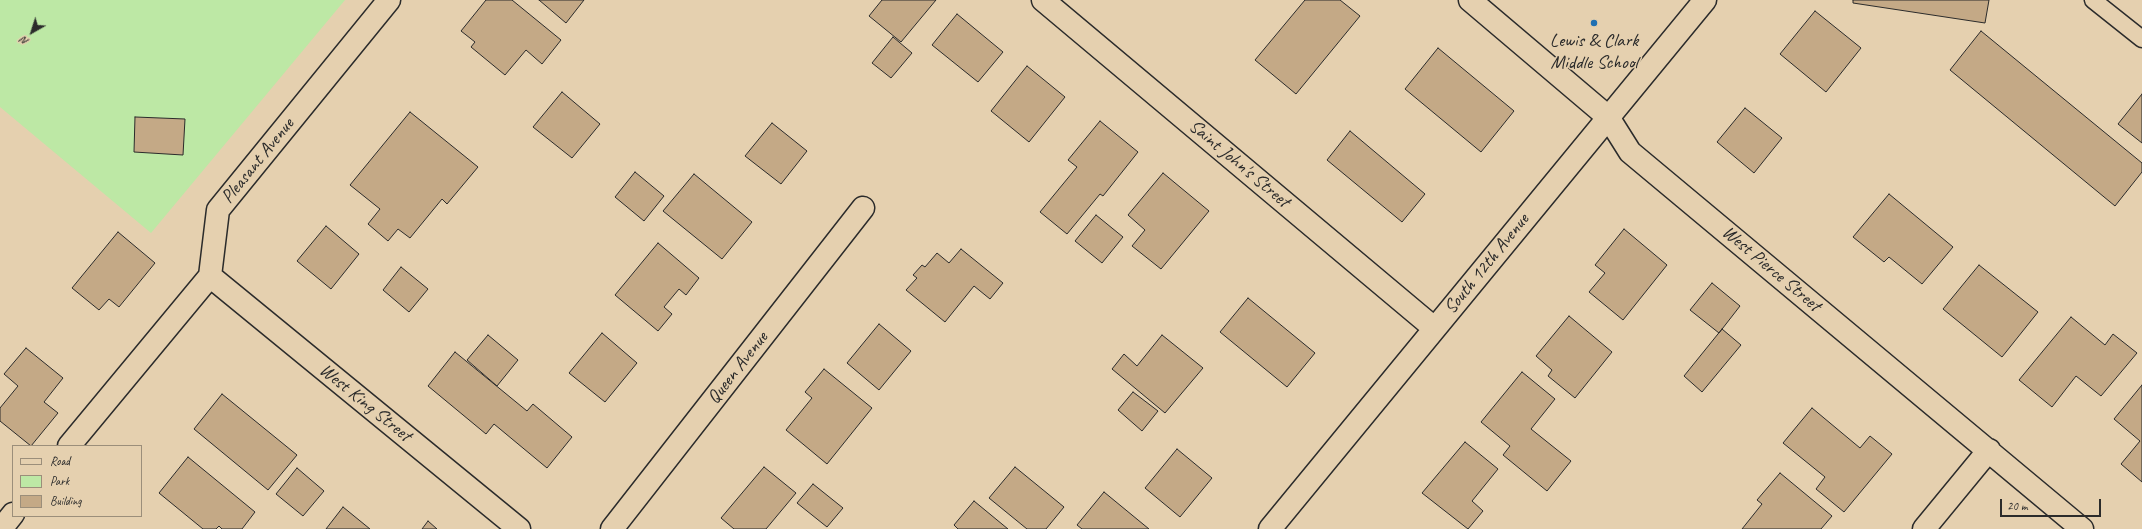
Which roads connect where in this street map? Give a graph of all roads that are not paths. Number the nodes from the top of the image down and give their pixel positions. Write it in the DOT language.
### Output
graph roads {
  1 [pos="389,0"];
  2 [pos="1043,0"];
  3 [pos="1470,0"];
  4 [pos="1705,0"];
  5 [pos="2093,0"];
  6 [pos="2142,39"];
  7 [pos="1608,117"];
  8 [pos="863,208"];
  9 [pos="210,276"];
  10 [pos="1434,328"];
  11 [pos="70,445"];
  12 [pos="1989,450"];
  13 [pos="519,529"];
  14 [pos="612,529"];
  15 [pos="1270,529"];
  16 [pos="1924,529"];
  17 [pos="2082,529"];
  1 -- 9 [label="street, Pleasant Avenue"];
  2 -- 10 [label="street, Saint John's Street"];
  3 -- 7 [label="street, West Pierce Street"];
  4 -- 7 [label="street, South 12th Avenue"];
  5 -- 6 [label="lane"];
  7 -- 10 [label="street, South 12th Avenue"];
  7 -- 12 [label="street, West Pierce Street"];
  8 -- 14 [label="street, Queen Avenue"];
  9 -- 11 [label="street"];
  9 -- 13 [label="street, West King Street"];
  10 -- 15 [label="street, South 12th Avenue"];
  12 -- 16 [label="street"];
  12 -- 17 [label="street, West Pierce Street"];
}
